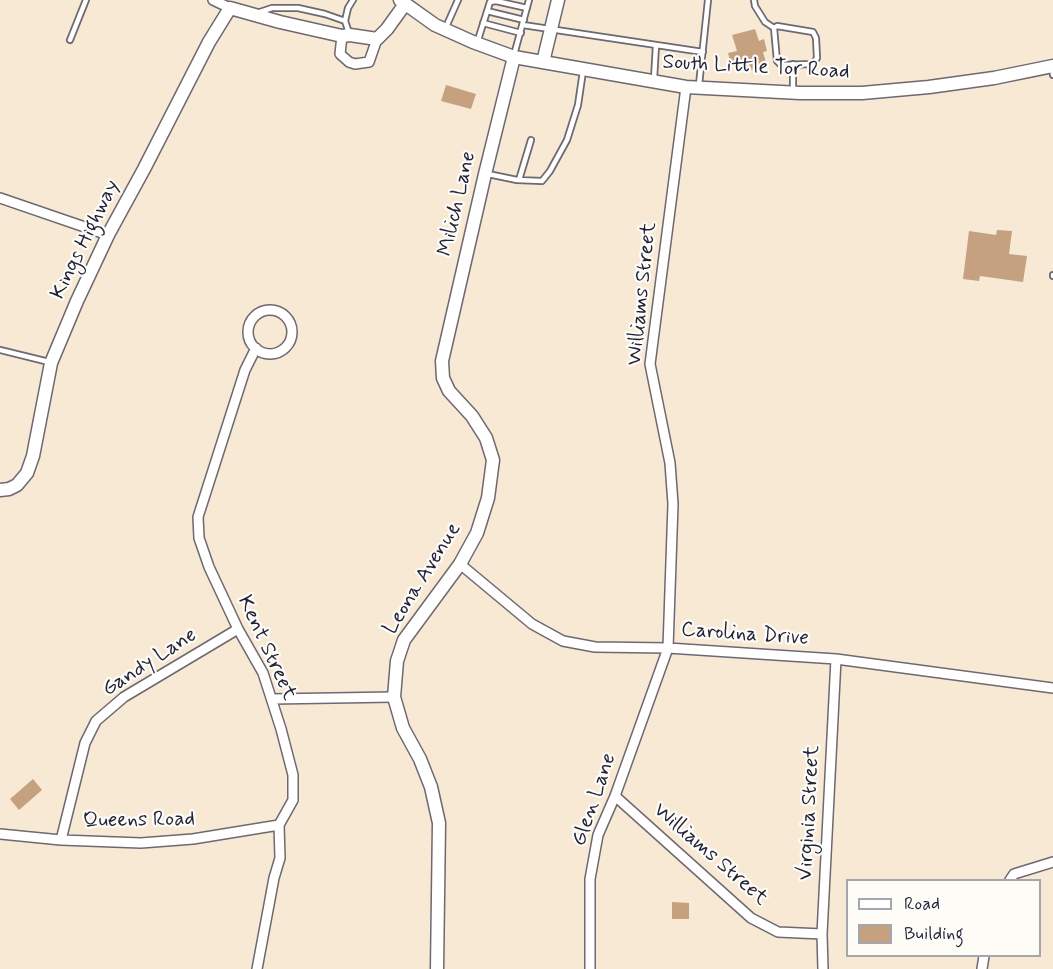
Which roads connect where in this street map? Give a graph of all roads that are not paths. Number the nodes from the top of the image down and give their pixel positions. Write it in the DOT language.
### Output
graph roads {
  1 [pos="86,0"];
  2 [pos="213,0"];
  3 [pos="301,0"];
  4 [pos="353,0"];
  5 [pos="458,0"];
  6 [pos="529,0"];
  7 [pos="558,0"];
  8 [pos="708,0"];
  9 [pos="754,0"];
  10 [pos="402,2"];
  11 [pos="230,8"];
  12 [pos="298,8"];
  13 [pos="527,8"];
  14 [pos="487,11"];
  15 [pos="252,14"];
  16 [pos="345,21"];
  17 [pos="524,22"];
  18 [pos="483,23"];
  19 [pos="774,28"];
  20 [pos="445,30"];
  21 [pos="550,30"];
  22 [pos="520,33"];
  23 [pos="346,35"];
  24 [pos="377,39"];
  25 [pos="70,40"];
  26 [pos="476,44"];
  27 [pos="656,45"];
  28 [pos="703,52"];
  29 [pos="514,57"];
  30 [pos="543,62"];
  31 [pos="793,64"];
  32 [pos="583,69"];
  33 [pos="1052,69"];
  34 [pos="654,81"];
  35 [pos="693,88"];
  36 [pos="793,93"];
  37 [pos="531,140"];
  38 [pos="485,174"];
  39 [pos="519,180"];
  40 [pos="0,198"];
  41 [pos="108,235"];
  42 [pos="256,348"];
  43 [pos="0,350"];
  44 [pos="442,361"];
  45 [pos="51,363"];
  46 [pos="0,490"];
  47 [pos="460,564"];
  48 [pos="238,629"];
  49 [pos="668,648"];
  50 [pos="836,659"];
  51 [pos="1053,688"];
  52 [pos="394,697"];
  53 [pos="272,699"];
  54 [pos="615,796"];
  55 [pos="279,825"];
  56 [pos="0,834"];
  57 [pos="61,840"];
  58 [pos="1053,862"];
  59 [pos="1011,879"];
  60 [pos="822,934"];
  61 [pos="258,969"];
  62 [pos="438,969"];
  63 [pos="590,969"];
  64 [pos="823,969"];
  1 -- 25 [label="lane"];
  2 -- 11 [label="street"];
  3 -- 12 [label="lane"];
  4 -- 16 [label="lane"];
  5 -- 20 [label="lane"];
  6 -- 13 [label="lane"];
  7 -- 21 [label="street"];
  8 -- 28 [label="lane"];
  9 -- 19 [label="lane"];
  10 -- 20 [label="street, South Little Tor Road"];
  10 -- 24 [label="street"];
  11 -- 15 [label="street"];
  11 -- 41 [label="street, Kings Highway"];
  12 -- 15 [label="lane"];
  12 -- 16 [label="lane"];
  13 -- 14 [label="lane"];
  13 -- 17 [label="lane"];
  14 -- 17 [label="lane"];
  14 -- 18 [label="lane"];
  15 -- 23 [label="street"];
  16 -- 23 [label="lane"];
  17 -- 21 [label="lane"];
  17 -- 22 [label="lane"];
  18 -- 22 [label="lane"];
  18 -- 26 [label="lane"];
  19 -- 31 [label="lane"];
  19 -- 31 [label="lane"];
  20 -- 26 [label="street, South Little Tor Road"];
  21 -- 27 [label="lane"];
  21 -- 30 [label="street"];
  22 -- 29 [label="lane"];
  23 -- 24 [label="street"];
  23 -- 24 [label="street"];
  26 -- 29 [label="street, South Little Tor Road"];
  27 -- 28 [label="lane"];
  27 -- 34 [label="lane"];
  28 -- 35 [label="lane"];
  29 -- 30 [label="street, South Little Tor Road"];
  29 -- 38 [label="street, Milich Lane"];
  30 -- 32 [label="street, South Little Tor Road"];
  31 -- 36 [label="lane"];
  32 -- 34 [label="street, South Little Tor Road"];
  32 -- 39 [label="lane"];
  33 -- 36 [label="street, South Little Tor Road"];
  34 -- 35 [label="street, South Little Tor Road"];
  35 -- 36 [label="street, South Little Tor Road"];
  35 -- 49 [label="street, Williams Street"];
  37 -- 39 [label="lane"];
  38 -- 39 [label="lane"];
  38 -- 44 [label="street, Milich Lane"];
  40 -- 41 [label="street"];
  41 -- 45 [label="street, Kings Highway"];
  42 -- 42 [label="street"];
  42 -- 48 [label="street, Kent Street"];
  43 -- 45 [label="lane"];
  44 -- 47 [label="street, Leona Avenue"];
  45 -- 46 [label="street, Kings Highway"];
  47 -- 49 [label="street, Carolina Drive"];
  47 -- 52 [label="street, Leona Avenue"];
  48 -- 53 [label="street, Kent Street"];
  48 -- 57 [label="street, Gandy Lane"];
  49 -- 50 [label="street, Carolina Drive"];
  49 -- 54 [label="street, Glen Lane"];
  50 -- 51 [label="street, Carolina Drive"];
  50 -- 60 [label="street, Virginia Street"];
  52 -- 53 [label="street"];
  52 -- 62 [label="street, Leona Avenue"];
  53 -- 55 [label="street, Kent Street"];
  54 -- 60 [label="street, Williams Street"];
  54 -- 63 [label="street, Glen Lane"];
  55 -- 57 [label="street, Queens Road"];
  55 -- 61 [label="street, Kent Street"];
  56 -- 57 [label="street, Queens Road"];
  58 -- 59 [label="street"];
  60 -- 64 [label="street, Virginia Street"];
}
